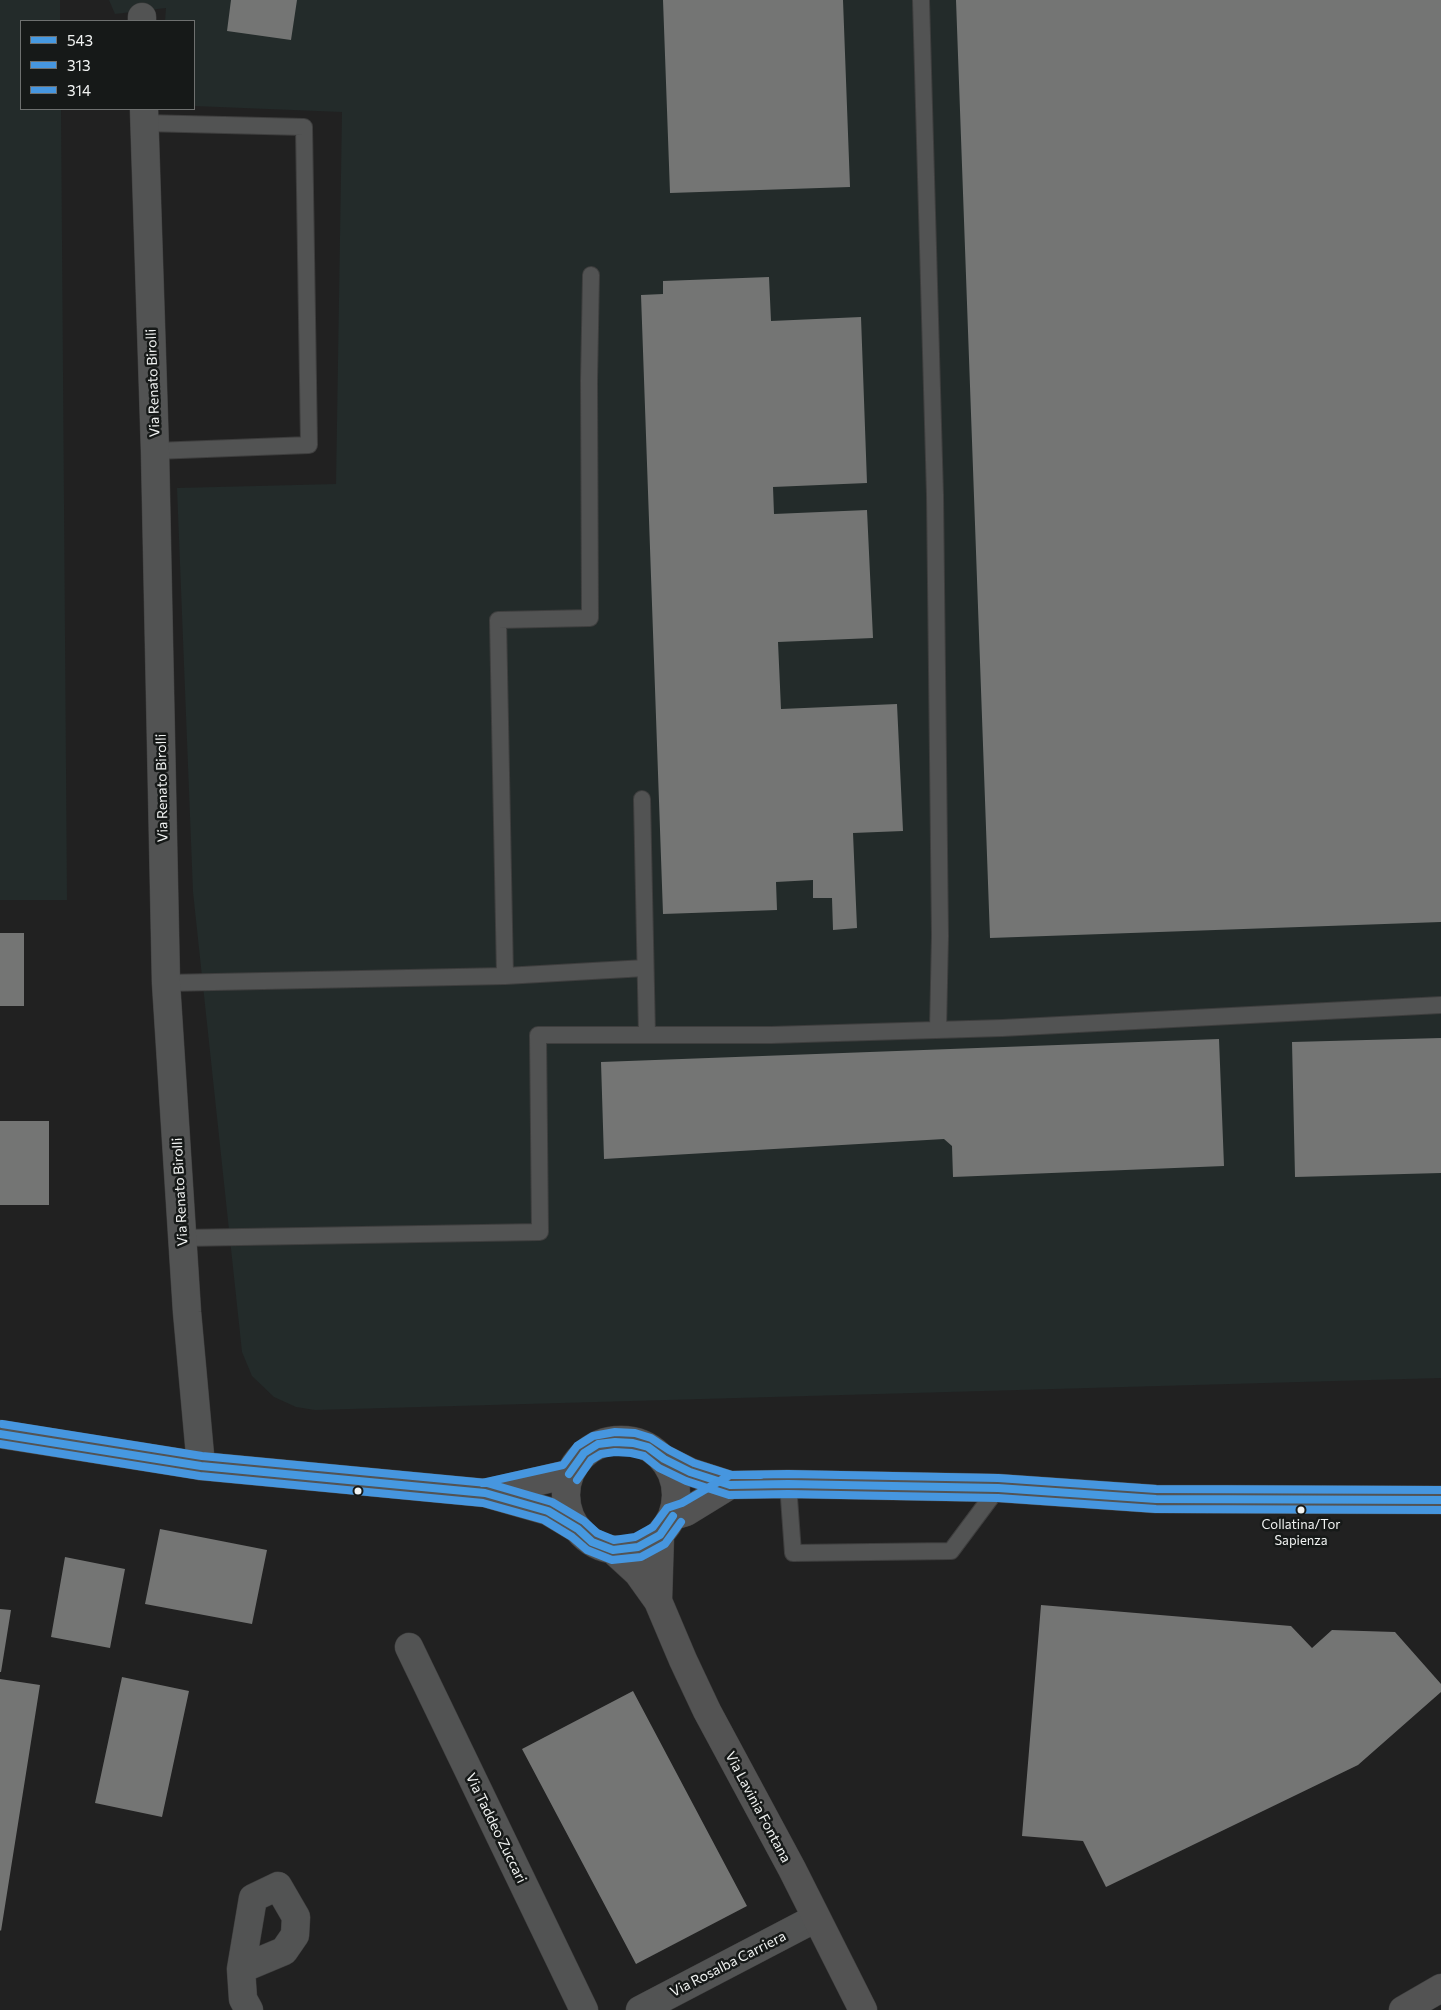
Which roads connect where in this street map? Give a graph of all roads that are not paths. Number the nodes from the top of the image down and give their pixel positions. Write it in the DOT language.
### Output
graph roads {
  1 [pos="921,0"];
  2 [pos="144,116"];
  3 [pos="591,276"];
  4 [pos="155,451"];
  5 [pos="642,799"];
  6 [pos="645,968"];
  7 [pos="505,976"];
  8 [pos="166,983"];
  9 [pos="1441,1005"];
  10 [pos="938,1030"];
  11 [pos="647,1035"];
  12 [pos="182,1238"];
  13 [pos="0,1434"];
  14 [pos="664,1460"];
  15 [pos="201,1466"];
  16 [pos="569,1474"];
  17 [pos="788,1484"];
  18 [pos="730,1485"];
  19 [pos="998,1488"];
  20 [pos="485,1493"];
  21 [pos="1441,1500"];
  22 [pos="667,1525"];
  23 [pos="578,1529"];
  24 [pos="613,1550"];
  25 [pos="658,1601"];
  26 [pos="409,1647"];
  27 [pos="816,1918"];
  28 [pos="241,1969"];
  29 [pos="1441,1988"];
  30 [pos="248,2010"];
  31 [pos="584,2010"];
  32 [pos="640,2010"];
  33 [pos="863,2010"];
  34 [pos="1403,2010"];
  1 -- 10 [label="lane"];
  2 -- 4 [label="street, Via Renato Birolli"];
  2 -- 4 [label="lane"];
  3 -- 7 [label="lane"];
  4 -- 8 [label="street, Via Renato Birolli"];
  5 -- 6 [label="lane"];
  6 -- 7 [label="lane"];
  6 -- 11 [label="lane"];
  7 -- 8 [label="lane"];
  8 -- 12 [label="street, Via Renato Birolli"];
  9 -- 10 [label="lane"];
  10 -- 11 [label="lane"];
  11 -- 12 [label="lane"];
  12 -- 15 [label="street, Via Renato Birolli"];
  13 -- 15 [label="street"];
  14 -- 16 [label="street"];
  14 -- 18 [label="street"];
  14 -- 22 [label="street"];
  15 -- 20 [label="street"];
  16 -- 20 [label="street"];
  16 -- 23 [label="street"];
  17 -- 18 [label="street"];
  17 -- 19 [label="street"];
  17 -- 19 [label="lane"];
  18 -- 22 [label="street"];
  19 -- 21 [label="street"];
  20 -- 23 [label="street"];
  22 -- 24 [label="street"];
  22 -- 25 [label="street, Via Lavinia Fontana"];
  23 -- 24 [label="street"];
  24 -- 25 [label="street, Via Lavinia Fontana"];
  25 -- 27 [label="street, Via Lavinia Fontana"];
  26 -- 31 [label="street, Via Taddeo Zuccari"];
  27 -- 32 [label="street, Via Rosalba Carriera"];
  27 -- 33 [label="street, Via Lavinia Fontana"];
  28 -- 30 [label="street"];
  29 -- 34 [label="street"];
}
